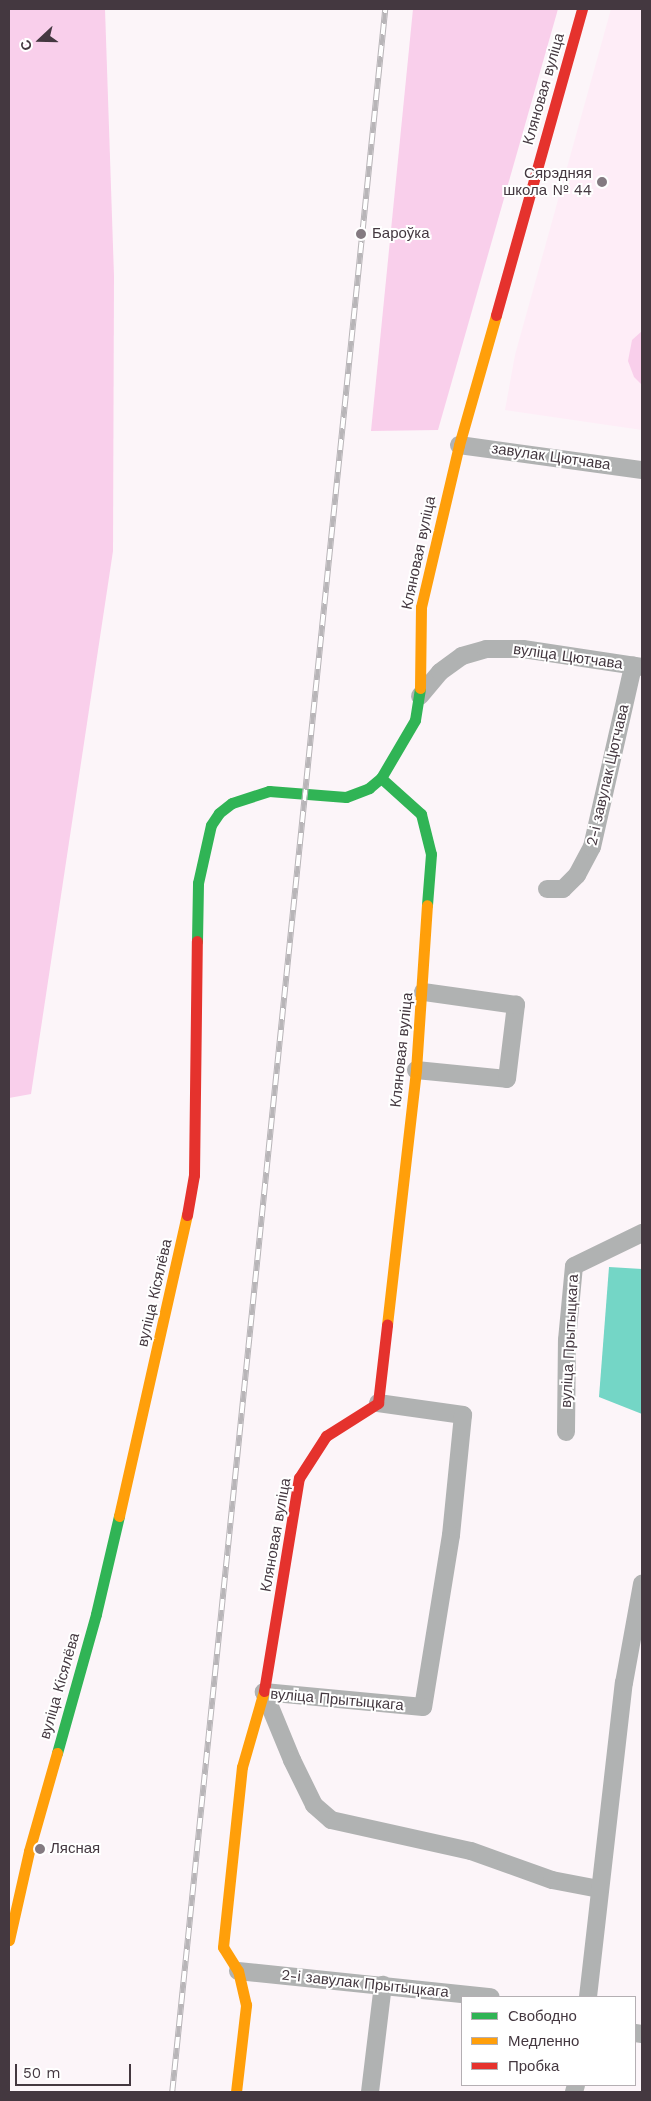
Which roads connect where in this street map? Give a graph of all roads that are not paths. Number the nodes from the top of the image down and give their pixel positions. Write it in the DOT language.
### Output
graph roads {
  1 [pos="582,9"];
  2 [pos="459,445"];
  3 [pos="642,470"];
  4 [pos="637,666"];
  5 [pos="420,696"];
  6 [pos="382,778"];
  7 [pos="547,889"];
  8 [pos="423,992"];
  9 [pos="416,1070"];
  10 [pos="642,1233"];
  11 [pos="378,1402"];
  12 [pos="566,1432"];
  13 [pos="642,1584"];
  14 [pos="264,1692"];
  15 [pos="599,1889"];
  16 [pos="9,1940"];
  17 [pos="238,1971"];
  18 [pos="384,1985"];
  19 [pos="482,1996"];
  20 [pos="588,1996"];
  21 [pos="236,2092"];
  22 [pos="370,2092"];
  1 -- 2 [label="street, Кляновая вуліца"];
  2 -- 3 [label="street, завулак Цютчава"];
  2 -- 5 [label="street, Кляновая вуліца"];
  4 -- 5 [label="street, вуліца Цютчава"];
  4 -- 7 [label="street, 2-і завулак Цютчава"];
  5 -- 6 [label="street, Кляновая вуліца"];
  6 -- 8 [label="street, Кляновая вуліца"];
  6 -- 16 [label="street, вуліца Кісялёва"];
  8 -- 9 [label="street, Кляновая вуліца"];
  8 -- 9 [label="street"];
  9 -- 11 [label="street, Кляновая вуліца"];
  10 -- 12 [label="street, вуліца Прытыцкага"];
  11 -- 14 [label="street, Кляновая вуліца"];
  11 -- 14 [label="street, вуліца Прытыцкага"];
  13 -- 15 [label="street"];
  14 -- 15 [label="street, вуліца Прытыцкага"];
  14 -- 17 [label="street, Кляновая вуліца"];
  15 -- 20 [label="street"];
  17 -- 18 [label="street, 2-і завулак Прытыцкага"];
  17 -- 21 [label="street, Кляновая вуліца"];
  18 -- 19 [label="street, 2-і завулак Прытыцкага"];
  18 -- 22 [label="street"];
}
